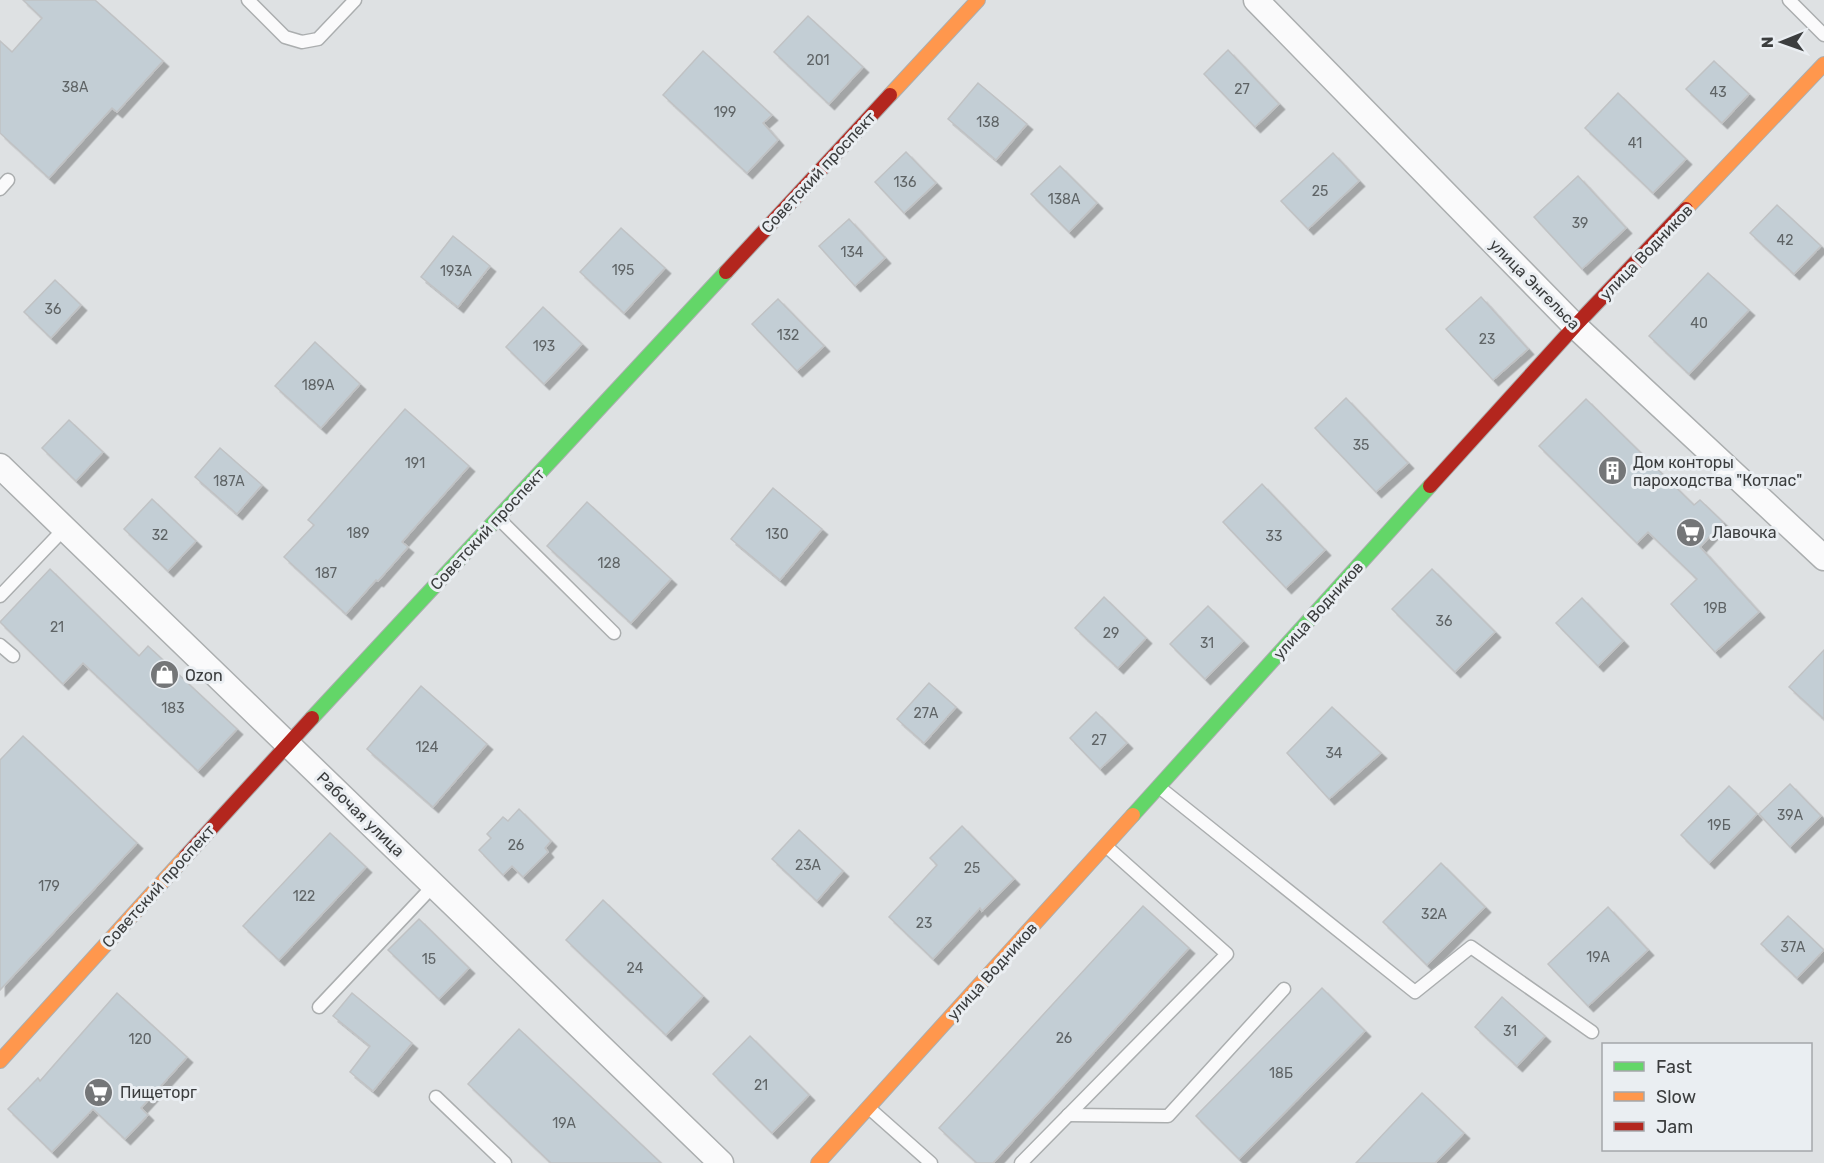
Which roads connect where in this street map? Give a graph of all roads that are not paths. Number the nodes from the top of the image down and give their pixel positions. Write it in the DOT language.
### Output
graph roads {
  1 [pos="248,0"];
  2 [pos="355,0"];
  3 [pos="978,0"];
  4 [pos="1256,0"];
  5 [pos="1789,0"];
  6 [pos="1824,35"];
  7 [pos="1824,64"];
  8 [pos="1575,326"];
  9 [pos="0,466"];
  10 [pos="497,518"];
  11 [pos="64,529"];
  12 [pos="1824,558"];
  13 [pos="0,596"];
  14 [pos="614,633"];
  15 [pos="0,645"];
  16 [pos="13,656"];
  17 [pos="288,744"];
  18 [pos="1158,787"];
  19 [pos="1105,845"];
  20 [pos="434,885"];
  21 [pos="1284,989"];
  22 [pos="319,1007"];
  23 [pos="1592,1032"];
  24 [pos="0,1061"];
  25 [pos="436,1097"];
  26 [pos="868,1107"];
  27 [pos="1068,1115"];
  28 [pos="505,1163"];
  29 [pos="721,1163"];
  30 [pos="818,1163"];
  31 [pos="931,1163"];
  32 [pos="1021,1163"];
  1 -- 2 [label="lane"];
  3 -- 10 [label="street, Советский проспект"];
  4 -- 8 [label="street, улица Энгельса"];
  5 -- 6 [label="lane"];
  7 -- 8 [label="street, улица Водников"];
  8 -- 12 [label="street, улица Энгельса"];
  8 -- 18 [label="street, улица Водников"];
  9 -- 11 [label="street, Рабочая улица"];
  10 -- 14 [label="lane"];
  10 -- 17 [label="street, Советский проспект"];
  11 -- 13 [label="lane"];
  11 -- 17 [label="street, Рабочая улица"];
  15 -- 16 [label="lane"];
  17 -- 20 [label="street, Рабочая улица"];
  17 -- 24 [label="street, Советский проспект"];
  18 -- 19 [label="street, улица Водников"];
  18 -- 23 [label="lane"];
  19 -- 26 [label="street, улица Водников"];
  19 -- 27 [label="lane"];
  20 -- 22 [label="lane"];
  20 -- 29 [label="street, Рабочая улица"];
  21 -- 27 [label="lane"];
  25 -- 28 [label="lane"];
  26 -- 30 [label="street, улица Водников"];
  26 -- 31 [label="lane"];
  27 -- 32 [label="lane"];
}
